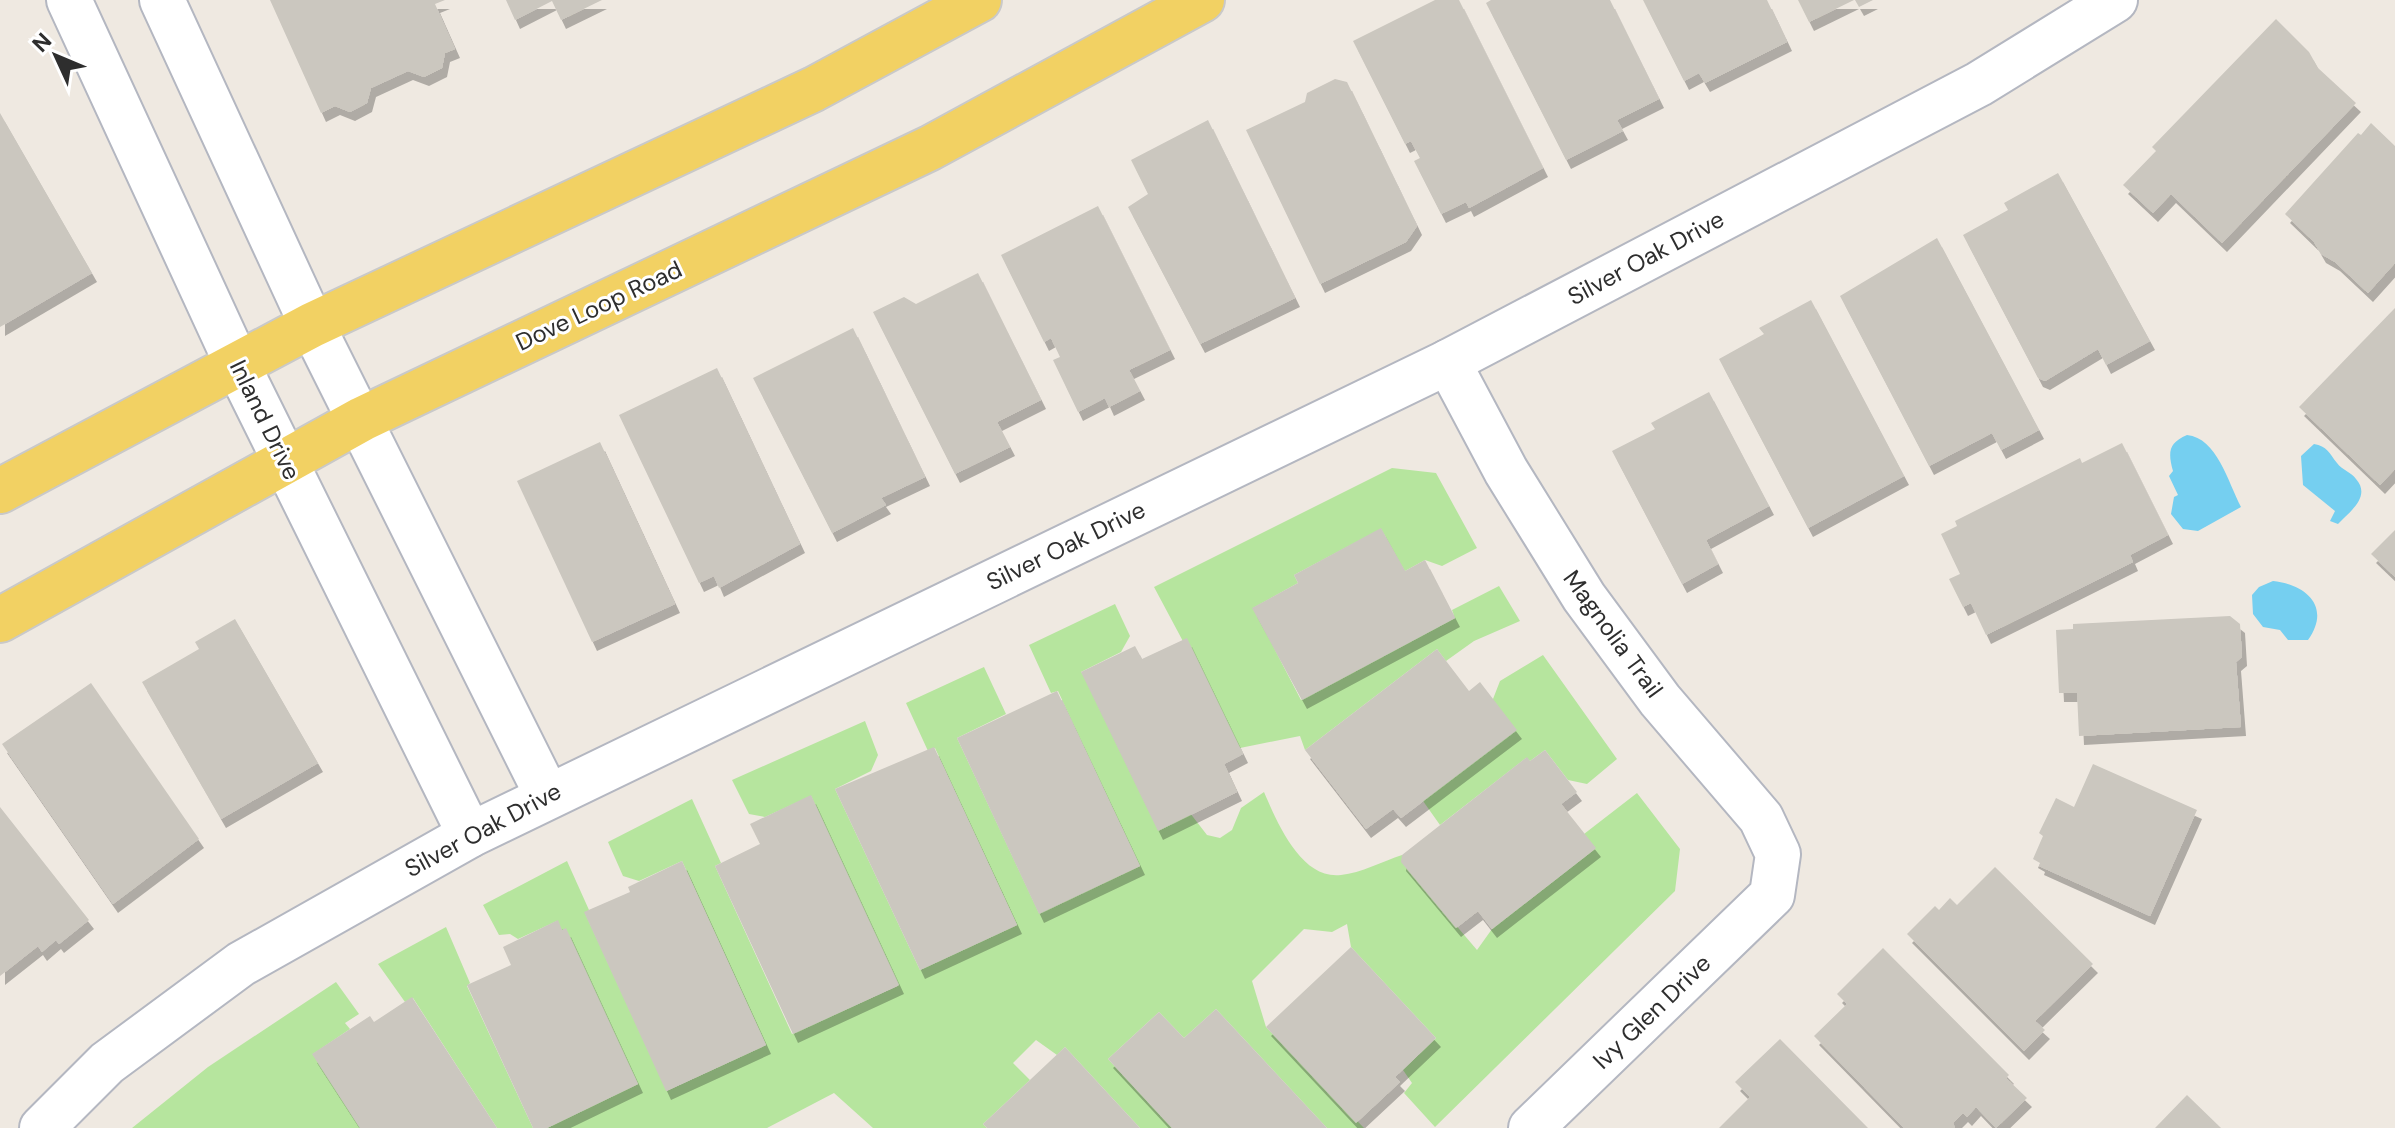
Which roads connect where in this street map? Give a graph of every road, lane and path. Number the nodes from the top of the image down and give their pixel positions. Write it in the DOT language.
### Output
graph roads {
  1 [pos="69,0"];
  2 [pos="162,0"];
  3 [pos="979,0"];
  4 [pos="1202,0"];
  5 [pos="2115,0"];
  6 [pos="312,325"];
  7 [pos="1448,362"];
  8 [pos="237,364"];
  9 [pos="362,419"];
  10 [pos="285,461"];
  11 [pos="0,491"];
  12 [pos="0,620"];
  13 [pos="547,795"];
  14 [pos="470,835"];
  15 [pos="1772,895"];
  16 [pos="42,1128"];
  17 [pos="1531,1128"];
  1 -- 8 [label="street, Inland Drive"];
  2 -- 6 [label="street"];
  3 -- 6 [label="main road"];
  4 -- 9 [label="main road, Dove Loop Road"];
  5 -- 7 [label="street, Silver Oak Drive"];
  6 -- 8 [label="main road"];
  6 -- 9 [label="street"];
  7 -- 13 [label="street, Silver Oak Drive"];
  7 -- 15 [label="street, Magnolia Trail"];
  8 -- 10 [label="street, Inland Drive"];
  8 -- 11 [label="main road"];
  9 -- 10 [label="main road, Dove Loop Road"];
  9 -- 13 [label="street"];
  10 -- 12 [label="main road, Dove Loop Road"];
  10 -- 14 [label="street, Inland Drive"];
  13 -- 14 [label="street, Silver Oak Drive"];
  14 -- 16 [label="street, Silver Oak Drive"];
  15 -- 17 [label="street, Ivy Glen Drive"];
}
